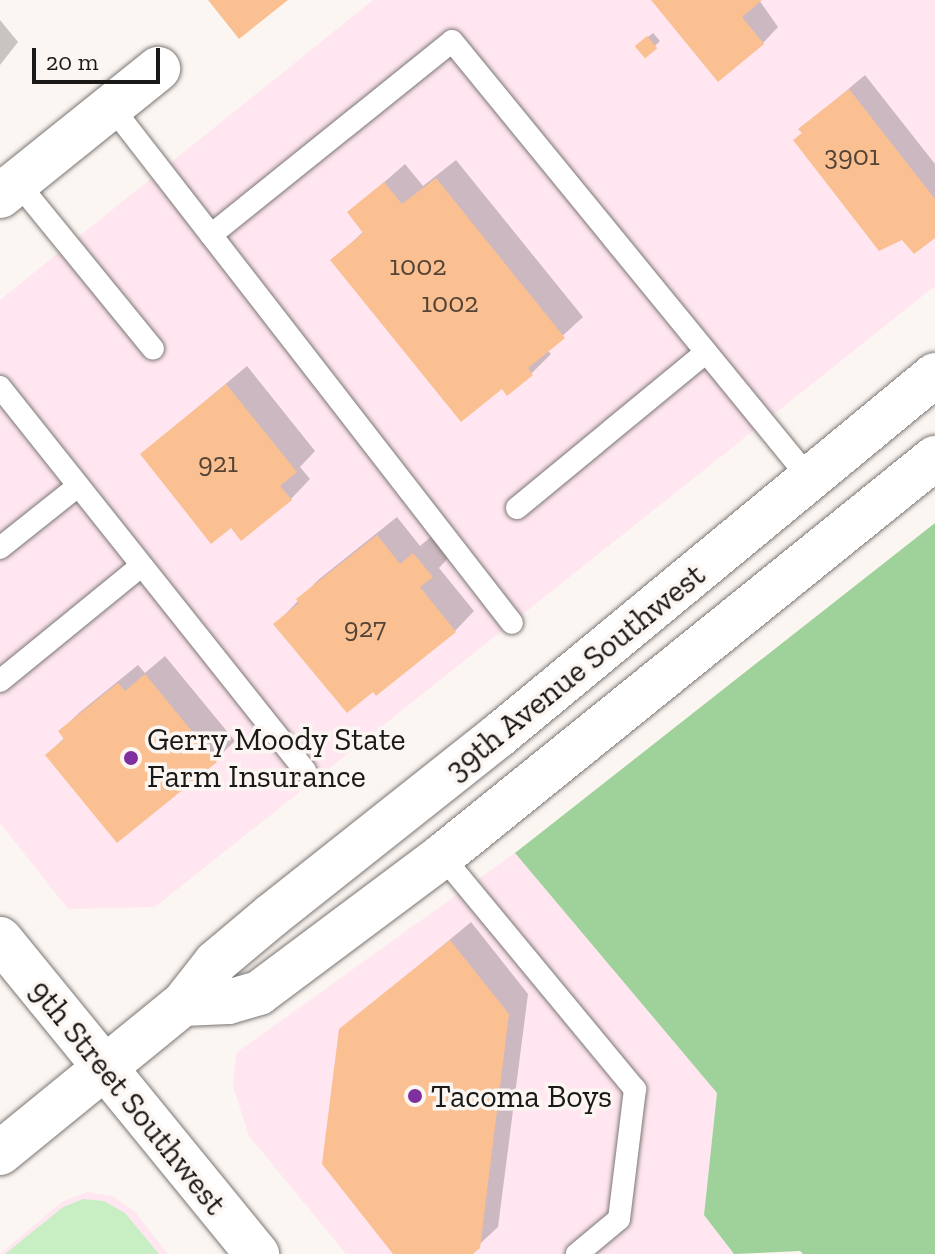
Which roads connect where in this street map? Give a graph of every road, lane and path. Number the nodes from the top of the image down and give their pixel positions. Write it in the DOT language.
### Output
graph roads {
  1 [pos="158,69"];
  2 [pos="111,106"];
  3 [pos="9,189"];
  4 [pos="211,235"];
  5 [pos="153,349"];
  6 [pos="706,352"];
  7 [pos="935,375"];
  8 [pos="0,387"];
  9 [pos="935,458"];
  10 [pos="810,479"];
  11 [pos="78,486"];
  12 [pos="517,508"];
  13 [pos="0,548"];
  14 [pos="141,566"];
  15 [pos="512,623"];
  16 [pos="0,681"];
  17 [pos="305,770"];
  18 [pos="442,856"];
  19 [pos="4,952"];
  20 [pos="183,1004"];
  21 [pos="104,1067"];
  22 [pos="0,1153"];
  23 [pos="257,1254"];
  24 [pos="577,1254"];
  1 -- 2 [label="main road"];
  2 -- 3 [label="main road"];
  2 -- 4 [label="lane"];
  3 -- 5 [label="lane"];
  4 -- 6 [label="lane"];
  4 -- 15 [label="lane"];
  6 -- 10 [label="lane"];
  6 -- 12 [label="lane"];
  7 -- 10 [label="main road, 39th Avenue Southwest"];
  8 -- 11 [label="lane"];
  9 -- 18 [label="main road, 39th Avenue Southwest"];
  10 -- 20 [label="main road, 39th Avenue Southwest"];
  11 -- 13 [label="lane"];
  11 -- 14 [label="lane"];
  14 -- 16 [label="lane"];
  14 -- 17 [label="lane"];
  18 -- 20 [label="main road, 39th Avenue Southwest"];
  18 -- 24 [label="lane"];
  19 -- 21 [label="main road, 9th Street Southwest"];
  20 -- 21 [label="main road, 39th Avenue Southwest"];
  21 -- 22 [label="main road, 39th Avenue Southwest"];
  21 -- 23 [label="main road, 9th Street Southwest"];
}
